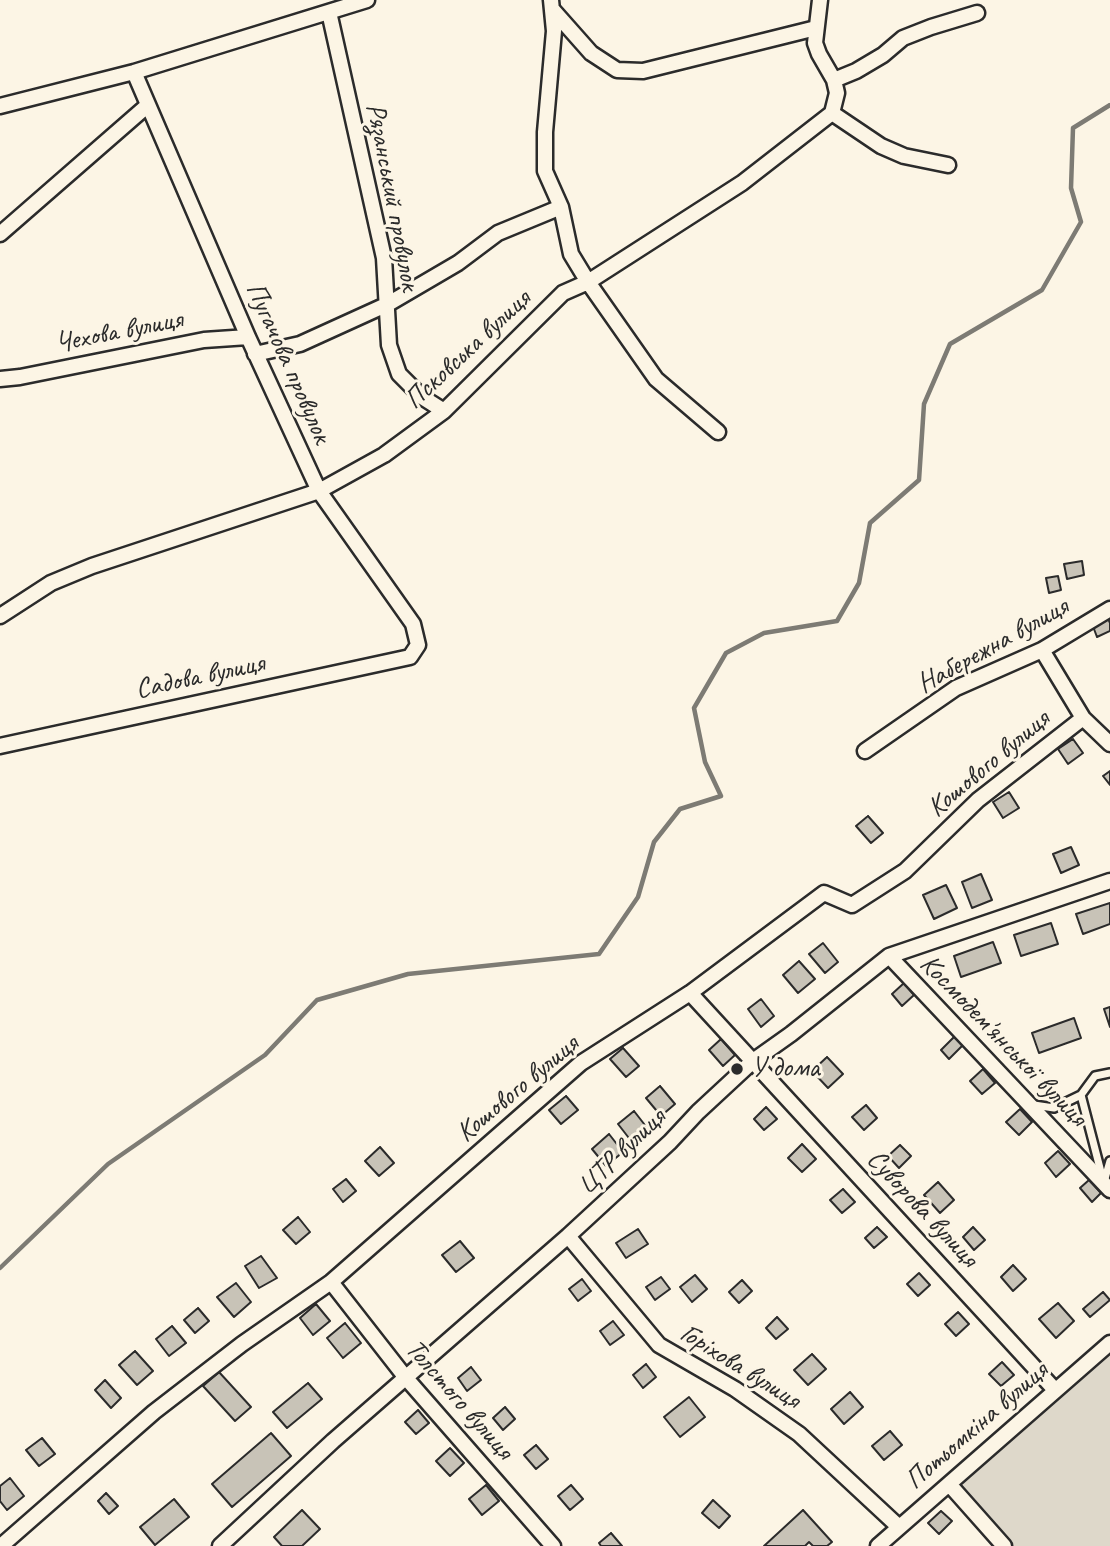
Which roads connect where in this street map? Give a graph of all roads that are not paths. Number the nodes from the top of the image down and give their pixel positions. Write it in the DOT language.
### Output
graph roads {
  1 [pos="367,0"];
  2 [pos="820,0"];
  3 [pos="552,4"];
  4 [pos="329,12"];
  5 [pos="977,13"];
  6 [pos="816,28"];
  7 [pos="134,72"];
  8 [pos="834,80"];
  9 [pos="148,105"];
  10 [pos="0,106"];
  11 [pos="832,113"];
  12 [pos="948,165"];
  13 [pos="561,207"];
  14 [pos="0,234"];
  15 [pos="588,282"];
  16 [pos="388,304"];
  17 [pos="247,337"];
  18 [pos="256,354"];
  19 [pos="0,379"];
  20 [pos="444,411"];
  21 [pos="718,432"];
  22 [pos="319,491"];
  23 [pos="1110,609"];
  24 [pos="0,616"];
  25 [pos="1042,650"];
  26 [pos="410,657"];
  27 [pos="1083,718"];
  28 [pos="1110,744"];
  29 [pos="0,746"];
  30 [pos="865,751"];
  31 [pos="1110,881"];
  32 [pos="889,956"];
  33 [pos="690,993"];
  34 [pos="752,1061"];
  35 [pos="1110,1073"];
  36 [pos="1081,1095"];
  37 [pos="1030,1104"];
  38 [pos="1110,1161"];
  39 [pos="1107,1186"];
  40 [pos="568,1236"];
  41 [pos="331,1282"];
  42 [pos="1110,1343"];
  43 [pos="406,1378"];
  44 [pos="1055,1390"];
  45 [pos="948,1484"];
  46 [pos="899,1527"];
  47 [pos="1,1546"];
  48 [pos="220,1546"];
  49 [pos="553,1546"];
  50 [pos="878,1546"];
  51 [pos="1004,1546"];
  1 -- 4 [label="street"];
  2 -- 6 [label="street"];
  3 -- 6 [label="street"];
  3 -- 13 [label="street"];
  4 -- 7 [label="street"];
  4 -- 16 [label="street, Рязанський провулок"];
  5 -- 8 [label="street"];
  6 -- 8 [label="street"];
  7 -- 9 [label="street, Пугачова провулок"];
  7 -- 10 [label="street"];
  8 -- 11 [label="street"];
  9 -- 14 [label="street"];
  9 -- 17 [label="street, Пугачова провулок"];
  11 -- 12 [label="street"];
  11 -- 15 [label="street, Псковська вулиця"];
  13 -- 15 [label="street"];
  13 -- 16 [label="street"];
  15 -- 20 [label="street, Псковська вулиця"];
  15 -- 21 [label="street"];
  16 -- 18 [label="street"];
  16 -- 20 [label="street, Рязанський провулок"];
  17 -- 18 [label="street, Пугачова провулок"];
  17 -- 19 [label="street, Чехова вулиця"];
  18 -- 22 [label="street, Пугачова провулок"];
  20 -- 22 [label="street, Псковська вулиця"];
  22 -- 24 [label="street, Псковська вулиця"];
  22 -- 26 [label="street, Пугачова провулок"];
  23 -- 25 [label="street, Набережна вулиця"];
  25 -- 27 [label="street"];
  25 -- 30 [label="street, Набережна вулиця"];
  26 -- 29 [label="street, Садова вулиця"];
  27 -- 28 [label="street"];
  27 -- 33 [label="street, Кошового вулиця"];
  31 -- 32 [label="street, ЦТР вулиця"];
  32 -- 34 [label="street, ЦТР вулиця"];
  32 -- 37 [label="street, Космодем'янської вулиця"];
  33 -- 34 [label="street, Суворова вулиця"];
  33 -- 41 [label="street, Кошового вулиця"];
  34 -- 40 [label="street, ЦТР вулиця"];
  34 -- 44 [label="street, Суворова вулиця"];
  35 -- 36 [label="lane"];
  36 -- 37 [label="lane"];
  36 -- 39 [label="lane"];
  37 -- 39 [label="street, Космодем'янської вулиця"];
  38 -- 39 [label="lane"];
  40 -- 43 [label="street, ЦТР вулиця"];
  40 -- 46 [label="street, Горіхова вулиця"];
  41 -- 43 [label="street, Толстого вулиця"];
  41 -- 47 [label="street, Кошового вулиця"];
  42 -- 44 [label="street, Потьомкіна вулиця"];
  43 -- 48 [label="street, ЦТР вулиця"];
  43 -- 49 [label="street, Толстого вулиця"];
  44 -- 45 [label="street, Потьомкіна вулиця"];
  45 -- 46 [label="street, Потьомкіна вулиця"];
  45 -- 51 [label="street"];
  46 -- 50 [label="street, Потьомкіна вулиця"];
}
